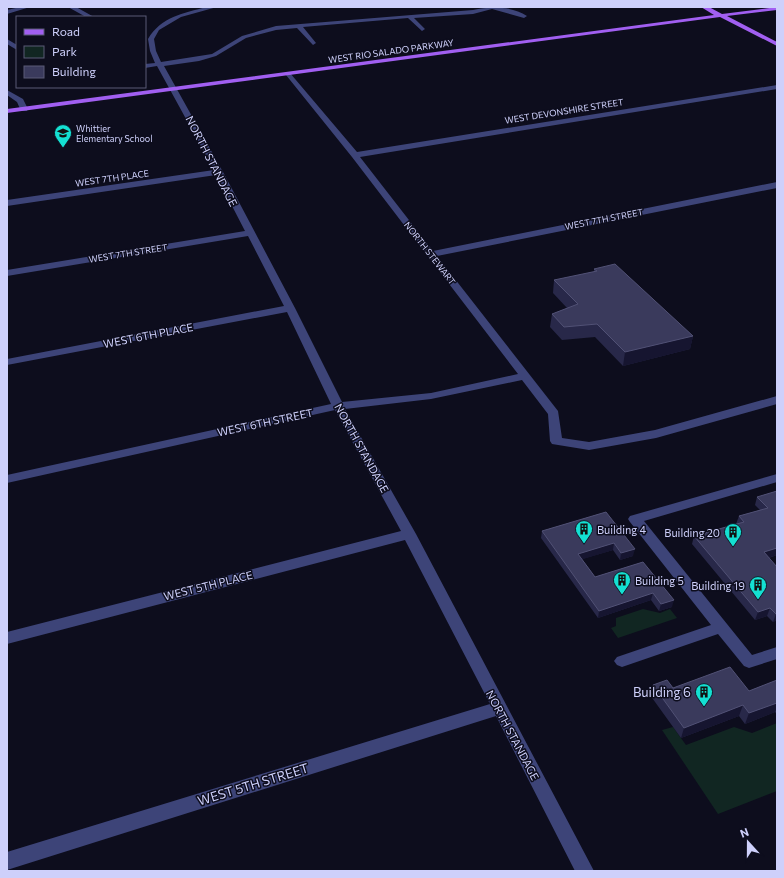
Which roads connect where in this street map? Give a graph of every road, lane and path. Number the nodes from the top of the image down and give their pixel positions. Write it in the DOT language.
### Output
graph roads {
  1 [pos="27,7"];
  2 [pos="72,7"];
  3 [pos="210,7"];
  4 [pos="492,7"];
  5 [pos="704,7"];
  6 [pos="777,8"];
  7 [pos="7,12"];
  8 [pos="89,16"];
  9 [pos="332,16"];
  10 [pos="409,16"];
  11 [pos="524,16"];
  12 [pos="722,16"];
  13 [pos="338,22"];
  14 [pos="299,26"];
  15 [pos="422,29"];
  16 [pos="154,32"];
  17 [pos="146,33"];
  18 [pos="7,41"];
  19 [pos="313,43"];
  20 [pos="777,44"];
  21 [pos="16,47"];
  22 [pos="158,64"];
  23 [pos="146,66"];
  24 [pos="288,74"];
  25 [pos="777,87"];
  26 [pos="175,89"];
  27 [pos="7,92"];
  28 [pos="24,109"];
  29 [pos="7,111"];
  30 [pos="354,155"];
  31 [pos="219,172"];
  32 [pos="777,185"];
  33 [pos="7,203"];
  34 [pos="249,233"];
  35 [pos="430,254"];
  36 [pos="7,273"];
  37 [pos="290,308"];
  38 [pos="7,362"];
  39 [pos="524,376"];
  40 [pos="777,400"];
  41 [pos="338,406"];
  42 [pos="777,478"];
  43 [pos="7,479"];
  44 [pos="409,534"];
  45 [pos="721,627"];
  46 [pos="7,638"];
  47 [pos="777,652"];
  48 [pos="622,661"];
  49 [pos="500,708"];
  50 [pos="7,861"];
  51 [pos="584,871"];
  1 -- 7 [label="street"];
  2 -- 8 [label="street"];
  3 -- 16 [label="street"];
  4 -- 10 [label="street"];
  4 -- 11 [label="street"];
  5 -- 12 [label="main road"];
  6 -- 12 [label="main road, WEST RIO SALADO PARKWAY"];
  9 -- 13 [label="street"];
  10 -- 13 [label="street"];
  10 -- 15 [label="street"];
  12 -- 20 [label="main road"];
  12 -- 24 [label="main road, WEST RIO SALADO PARKWAY"];
  13 -- 14 [label="street"];
  14 -- 19 [label="street"];
  14 -- 22 [label="street"];
  16 -- 17 [label="street"];
  16 -- 22 [label="street, NORTH STANDAGE"];
  18 -- 21 [label="street"];
  22 -- 23 [label="street"];
  22 -- 26 [label="street, NORTH STANDAGE"];
  24 -- 26 [label="main road, WEST RIO SALADO PARKWAY"];
  24 -- 30 [label="street, NORTH STEWART"];
  25 -- 30 [label="street, WEST DEVONSHIRE STREET"];
  26 -- 28 [label="main road, WEST RIO SALADO PARKWAY"];
  26 -- 31 [label="street, NORTH STANDAGE"];
  27 -- 28 [label="street"];
  28 -- 29 [label="main road, WEST RIO SALADO PARKWAY"];
  30 -- 35 [label="street, NORTH STEWART"];
  31 -- 33 [label="street, WEST 7TH PLACE"];
  31 -- 34 [label="street, NORTH STANDAGE"];
  32 -- 35 [label="street, WEST 7TH STREET"];
  34 -- 36 [label="street, WEST 7TH STREET"];
  34 -- 37 [label="street, NORTH STANDAGE"];
  35 -- 39 [label="street, NORTH STEWART"];
  37 -- 38 [label="street, WEST 6TH PLACE"];
  37 -- 41 [label="street, NORTH STANDAGE"];
  39 -- 40 [label="street, NORTH STEWART"];
  39 -- 41 [label="street, WEST 6TH STREET"];
  41 -- 43 [label="street, WEST 6TH STREET"];
  41 -- 44 [label="street, NORTH STANDAGE"];
  42 -- 45 [label="street"];
  44 -- 46 [label="street, WEST 5TH PLACE"];
  44 -- 49 [label="street, NORTH STANDAGE"];
  45 -- 47 [label="street"];
  45 -- 48 [label="street"];
  49 -- 50 [label="street, WEST 5TH STREET"];
  49 -- 51 [label="street, NORTH STANDAGE"];
}
